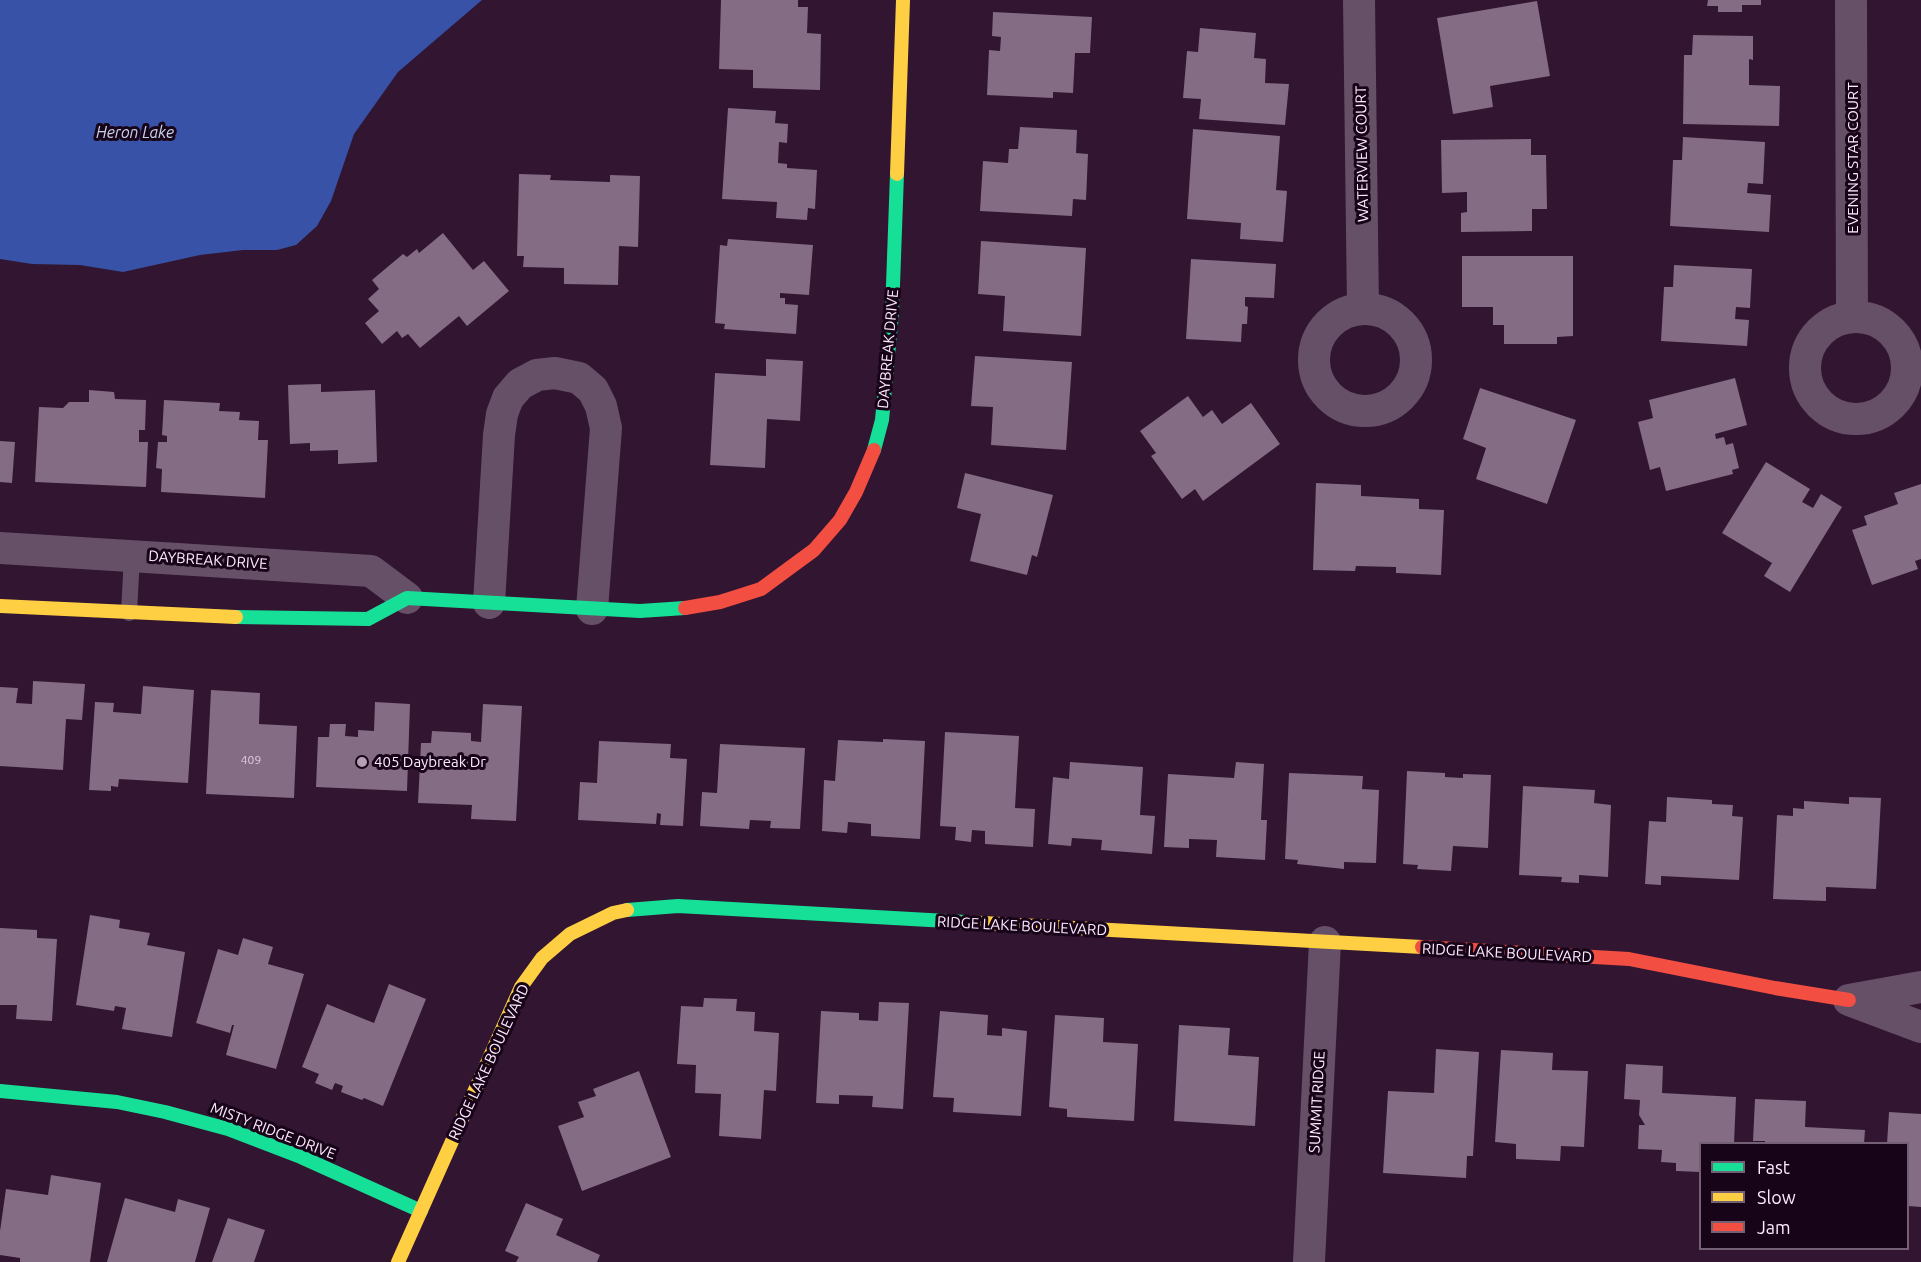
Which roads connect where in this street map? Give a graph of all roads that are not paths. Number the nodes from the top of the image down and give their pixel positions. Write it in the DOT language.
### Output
graph roads {
  1 [pos="903,0"];
  2 [pos="1359,0"];
  3 [pos="1851,0"];
  4 [pos="1363,309"];
  5 [pos="1852,316"];
  6 [pos="0,548"];
  7 [pos="132,555"];
  8 [pos="407,598"];
  9 [pos="489,603"];
  10 [pos="0,606"];
  11 [pos="592,609"];
  12 [pos="129,613"];
  13 [pos="1325,942"];
  14 [pos="1921,987"];
  15 [pos="1849,1000"];
  16 [pos="1921,1027"];
  17 [pos="0,1090"];
  18 [pos="421,1211"];
  19 [pos="398,1262"];
  20 [pos="1309,1262"];
  1 -- 11 [label="street, DAYBREAK DRIVE"];
  2 -- 4 [label="street, WATERVIEW COURT"];
  3 -- 5 [label="street, EVENING STAR COURT"];
  6 -- 7 [label="street, DAYBREAK DRIVE"];
  7 -- 8 [label="street, DAYBREAK DRIVE"];
  7 -- 12 [label="lane"];
  8 -- 9 [label="street, DAYBREAK DRIVE"];
  8 -- 12 [label="street"];
  9 -- 11 [label="street, DAYBREAK DRIVE"];
  9 -- 11 [label="street"];
  10 -- 12 [label="street"];
  13 -- 15 [label="street, RIDGE LAKE BOULEVARD"];
  13 -- 18 [label="street, RIDGE LAKE BOULEVARD"];
  13 -- 20 [label="street, SUMMIT RIDGE"];
  14 -- 15 [label="street, RIDGE LAKE BOULEVARD"];
  15 -- 16 [label="street, RIDGE LAKE BOULEVARD"];
  17 -- 18 [label="street, MISTY RIDGE DRIVE"];
  18 -- 19 [label="street, RIDGE LAKE BOULEVARD"];
}
